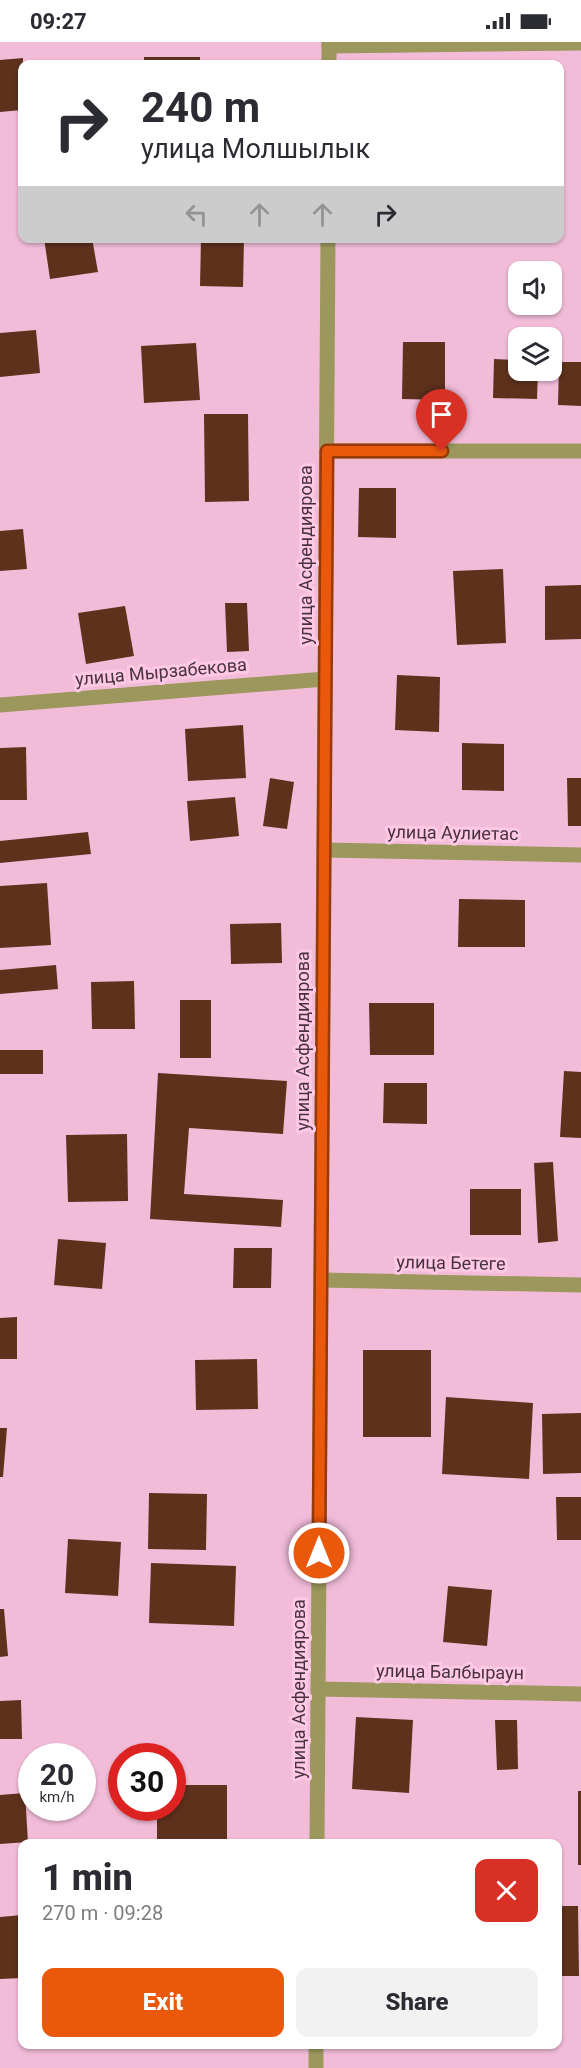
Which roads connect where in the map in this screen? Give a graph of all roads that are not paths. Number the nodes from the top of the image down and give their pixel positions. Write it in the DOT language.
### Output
graph roads {
  1 [pos="581,43"];
  2 [pos="329,44"];
  3 [pos="329,60"];
  4 [pos="328,243"];
  5 [pos="327,451"];
  6 [pos="581,451"];
  7 [pos="325,679"];
  8 [pos="0,705"];
  9 [pos="324,850"];
  10 [pos="581,855"];
  11 [pos="321,1280"];
  12 [pos="581,1285"];
  13 [pos="318,1689"];
  14 [pos="581,1694"];
  15 [pos="317,1839"];
  16 [pos="316,2049"];
  17 [pos="316,2068"];
  1 -- 2 [label="street"];
  2 -- 3 [label="street"];
  4 -- 5 [label="street, улица Асфендиярова"];
  5 -- 6 [label="street"];
  5 -- 7 [label="street, улица Асфендиярова"];
  7 -- 8 [label="street, улица Мырзабекова"];
  7 -- 9 [label="street, улица Асфендиярова"];
  9 -- 10 [label="street, улица Аулиетас"];
  9 -- 11 [label="street, улица Асфендиярова"];
  11 -- 12 [label="street, улица Бетеге"];
  11 -- 13 [label="street, улица Асфендиярова"];
  13 -- 14 [label="street, улица Балбыраун"];
  13 -- 15 [label="street, улица Асфендиярова"];
  16 -- 17 [label="street"];
}
